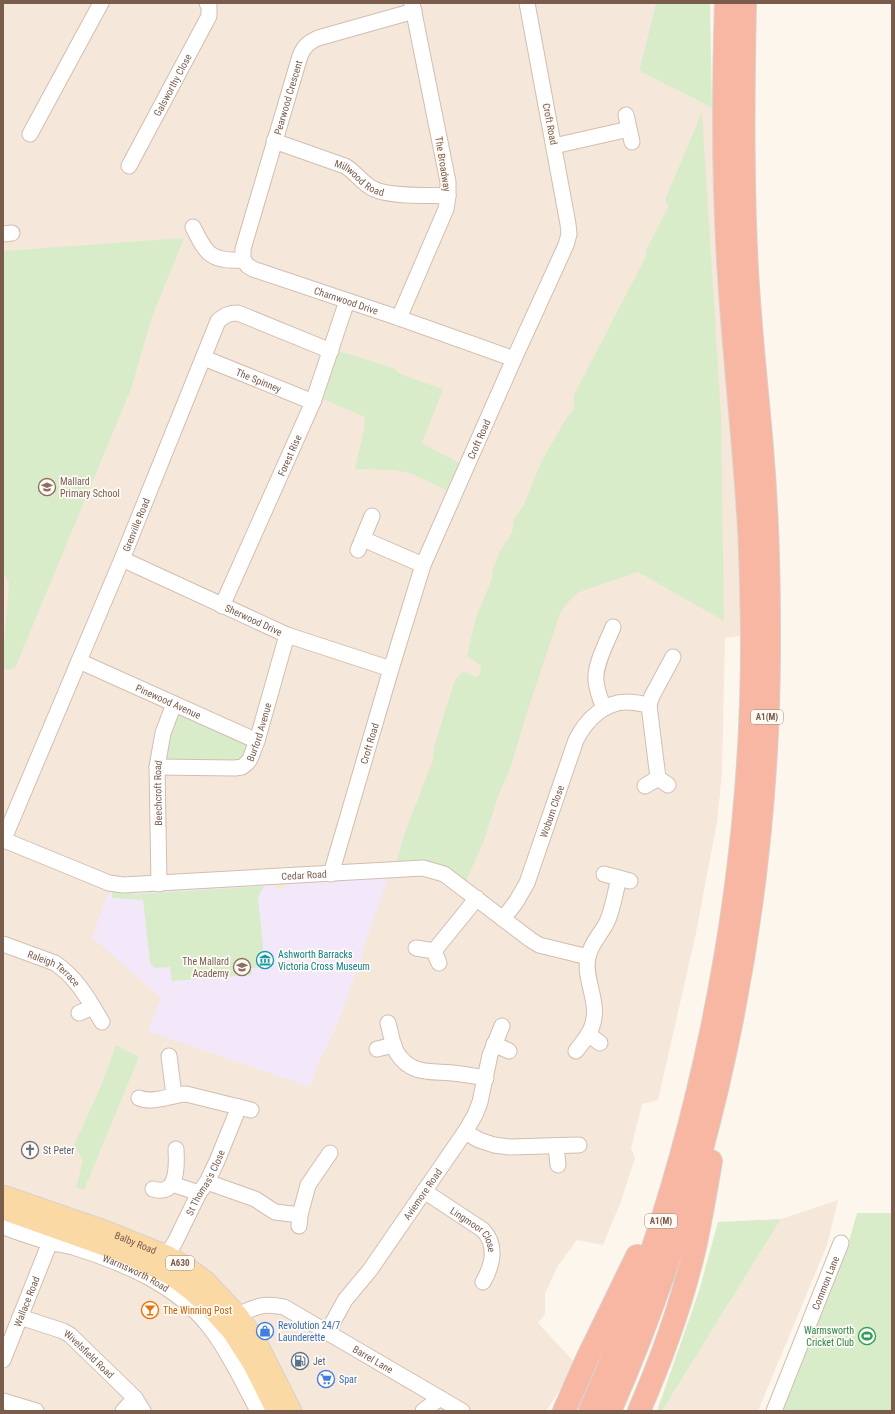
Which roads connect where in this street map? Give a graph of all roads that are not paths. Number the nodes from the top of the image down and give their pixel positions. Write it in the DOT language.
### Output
graph roads {
  1 [pos="101,3"];
  2 [pos="207,3"];
  3 [pos="527,3"];
  4 [pos="726,3"];
  5 [pos="745,3"];
  6 [pos="413,7"];
  7 [pos="629,129"];
  8 [pos="30,134"];
  9 [pos="274,141"];
  10 [pos="554,146"];
  11 [pos="129,166"];
  12 [pos="448,196"];
  13 [pos="193,227"];
  14 [pos="243,260"];
  15 [pos="347,301"];
  16 [pos="399,318"];
  17 [pos="332,351"];
  18 [pos="204,358"];
  19 [pos="514,359"];
  20 [pos="313,402"];
  21 [pos="372,516"];
  22 [pos="122,559"];
  23 [pos="423,565"];
  24 [pos="222,606"];
  25 [pos="613,627"];
  26 [pos="287,635"];
  27 [pos="672,657"];
  28 [pos="79,662"];
  29 [pos="391,669"];
  30 [pos="174,704"];
  31 [pos="650,705"];
  32 [pos="604,708"];
  33 [pos="257,740"];
  34 [pos="157,767"];
  35 [pos="645,786"];
  36 [pos="3,841"];
  37 [pos="331,874"];
  38 [pos="604,874"];
  39 [pos="159,884"];
  40 [pos="477,898"];
  41 [pos="503,919"];
  42 [pos="3,944"];
  43 [pos="416,948"];
  44 [pos="588,957"];
  45 [pos="93,1006"];
  46 [pos="79,1014"];
  47 [pos="102,1022"];
  48 [pos="722,1023"];
  49 [pos="388,1024"];
  50 [pos="502,1026"];
  51 [pos="588,1034"];
  52 [pos="600,1043"];
  53 [pos="394,1044"];
  54 [pos="494,1044"];
  55 [pos="377,1049"];
  56 [pos="508,1051"];
  57 [pos="576,1052"];
  58 [pos="170,1056"];
  59 [pos="486,1078"];
  60 [pos="174,1095"];
  61 [pos="138,1098"];
  62 [pos="465,1132"];
  63 [pos="579,1145"];
  64 [pos="556,1146"];
  65 [pos="176,1149"];
  66 [pos="330,1153"];
  67 [pos="558,1165"];
  68 [pos="172,1184"];
  69 [pos="203,1188"];
  70 [pos="153,1189"];
  71 [pos="424,1191"];
  72 [pos="3,1195"];
  73 [pos="3,1210"];
  74 [pos="3,1227"];
  75 [pos="50,1242"];
  76 [pos="841,1243"];
  77 [pos="167,1255"];
  78 [pos="483,1282"];
  79 [pos="238,1315"];
  80 [pos="20,1317"];
  81 [pos="328,1333"];
  82 [pos="3,1360"];
  83 [pos="135,1398"];
  84 [pos="440,1398"];
  85 [pos="3,1401"];
  86 [pos="36,1411"];
  87 [pos="122,1411"];
  88 [pos="143,1411"];
  89 [pos="258,1411"];
  90 [pos="276,1411"];
  91 [pos="292,1411"];
  92 [pos="423,1411"];
  93 [pos="462,1411"];
  94 [pos="564,1411"];
  95 [pos="590,1411"];
  96 [pos="610,1411"];
  97 [pos="639,1411"];
  98 [pos="774,1411"];
  1 -- 8 [label="street"];
  2 -- 11 [label="street, Galsworthy Close"];
  3 -- 10 [label="street, Croft Road"];
  4 -- 48 [label="highway, A1(M)"];
  5 -- 48 [label="highway, A1(M)"];
  6 -- 9 [label="street, Pearwood Crescent"];
  6 -- 12 [label="street, The Broadway"];
  7 -- 10 [label="street"];
  9 -- 12 [label="street, Millwood Road"];
  9 -- 14 [label="street, Pearwood Crescent"];
  10 -- 19 [label="street, Croft Road"];
  12 -- 16 [label="street, The Broadway"];
  13 -- 14 [label="street"];
  14 -- 15 [label="street, Charnwood Drive"];
  15 -- 16 [label="street, Charnwood Drive"];
  15 -- 17 [label="street, Forest Rise"];
  16 -- 19 [label="street, Charnwood Drive"];
  17 -- 18 [label="street, Grenville Road"];
  17 -- 20 [label="street, Forest Rise"];
  18 -- 20 [label="street, The Spinney"];
  18 -- 22 [label="street, Grenville Road"];
  19 -- 23 [label="street, Croft Road"];
  20 -- 24 [label="street, Forest Rise"];
  21 -- 23 [label="street"];
  22 -- 24 [label="street, Sherwood Drive"];
  22 -- 28 [label="street, Grenville Road"];
  23 -- 29 [label="street, Croft Road"];
  24 -- 26 [label="street, Sherwood Drive"];
  25 -- 32 [label="street"];
  26 -- 29 [label="street, Sherwood Drive"];
  26 -- 33 [label="street, Burford Avenue"];
  27 -- 31 [label="street"];
  28 -- 30 [label="street, Pinewood Avenue"];
  28 -- 36 [label="street, Grenville Road"];
  29 -- 37 [label="street, Croft Road"];
  30 -- 33 [label="street, Pinewood Avenue"];
  30 -- 34 [label="street, Beechcroft Road"];
  31 -- 32 [label="street, Woburn Close"];
  31 -- 35 [label="street"];
  32 -- 41 [label="street, Woburn Close"];
  33 -- 34 [label="street, Burford Avenue"];
  34 -- 39 [label="street, Beechcroft Road"];
  36 -- 39 [label="street, Cedar Road"];
  37 -- 39 [label="street, Cedar Road"];
  37 -- 40 [label="street, Cedar Road"];
  38 -- 44 [label="street"];
  40 -- 41 [label="street, Cedar Road"];
  40 -- 43 [label="street"];
  41 -- 44 [label="street, Cedar Road"];
  42 -- 45 [label="street, Raleigh Terrace"];
  44 -- 51 [label="street"];
  45 -- 46 [label="street"];
  45 -- 47 [label="street, Raleigh Terrace"];
  48 -- 94 [label="highway"];
  48 -- 95 [label="highway, A1(M)"];
  48 -- 96 [label="highway, A1(M)"];
  48 -- 97 [label="highway"];
  49 -- 53 [label="street"];
  50 -- 54 [label="street, Aviemore Road"];
  51 -- 52 [label="street"];
  51 -- 57 [label="street"];
  53 -- 55 [label="street"];
  53 -- 59 [label="street"];
  54 -- 56 [label="street"];
  54 -- 59 [label="street, Aviemore Road"];
  58 -- 60 [label="street"];
  59 -- 62 [label="street, Aviemore Road"];
  60 -- 61 [label="street, St Thomas's Close"];
  60 -- 69 [label="street, St Thomas's Close"];
  62 -- 64 [label="street"];
  62 -- 71 [label="street, Aviemore Road"];
  63 -- 64 [label="street"];
  64 -- 67 [label="street"];
  65 -- 68 [label="street"];
  66 -- 69 [label="street"];
  68 -- 69 [label="street"];
  68 -- 70 [label="street"];
  69 -- 77 [label="street, St Thomas's Close"];
  71 -- 78 [label="street, Lingmoor Close"];
  71 -- 81 [label="street, Aviemore Road"];
  72 -- 77 [label="main road, Balby Road / A630"];
  73 -- 90 [label="main road, Balby Road / A630"];
  74 -- 75 [label="street, Warmsworth Road"];
  75 -- 80 [label="street, Wallace Road"];
  75 -- 89 [label="street, Warmsworth Road"];
  76 -- 98 [label="street, Common Lane"];
  77 -- 79 [label="main road, Balby Road / A630"];
  79 -- 81 [label="street, Barrel Lane"];
  79 -- 91 [label="main road, Balby Road / A630"];
  80 -- 82 [label="street, Wallace Road"];
  80 -- 83 [label="street, Wivelsfield Road"];
  81 -- 84 [label="street, Barrel Lane"];
  83 -- 87 [label="street"];
  83 -- 88 [label="street, Wivelsfield Road"];
  84 -- 92 [label="street"];
  84 -- 93 [label="street, Barrel Lane"];
  85 -- 86 [label="street"];
}
